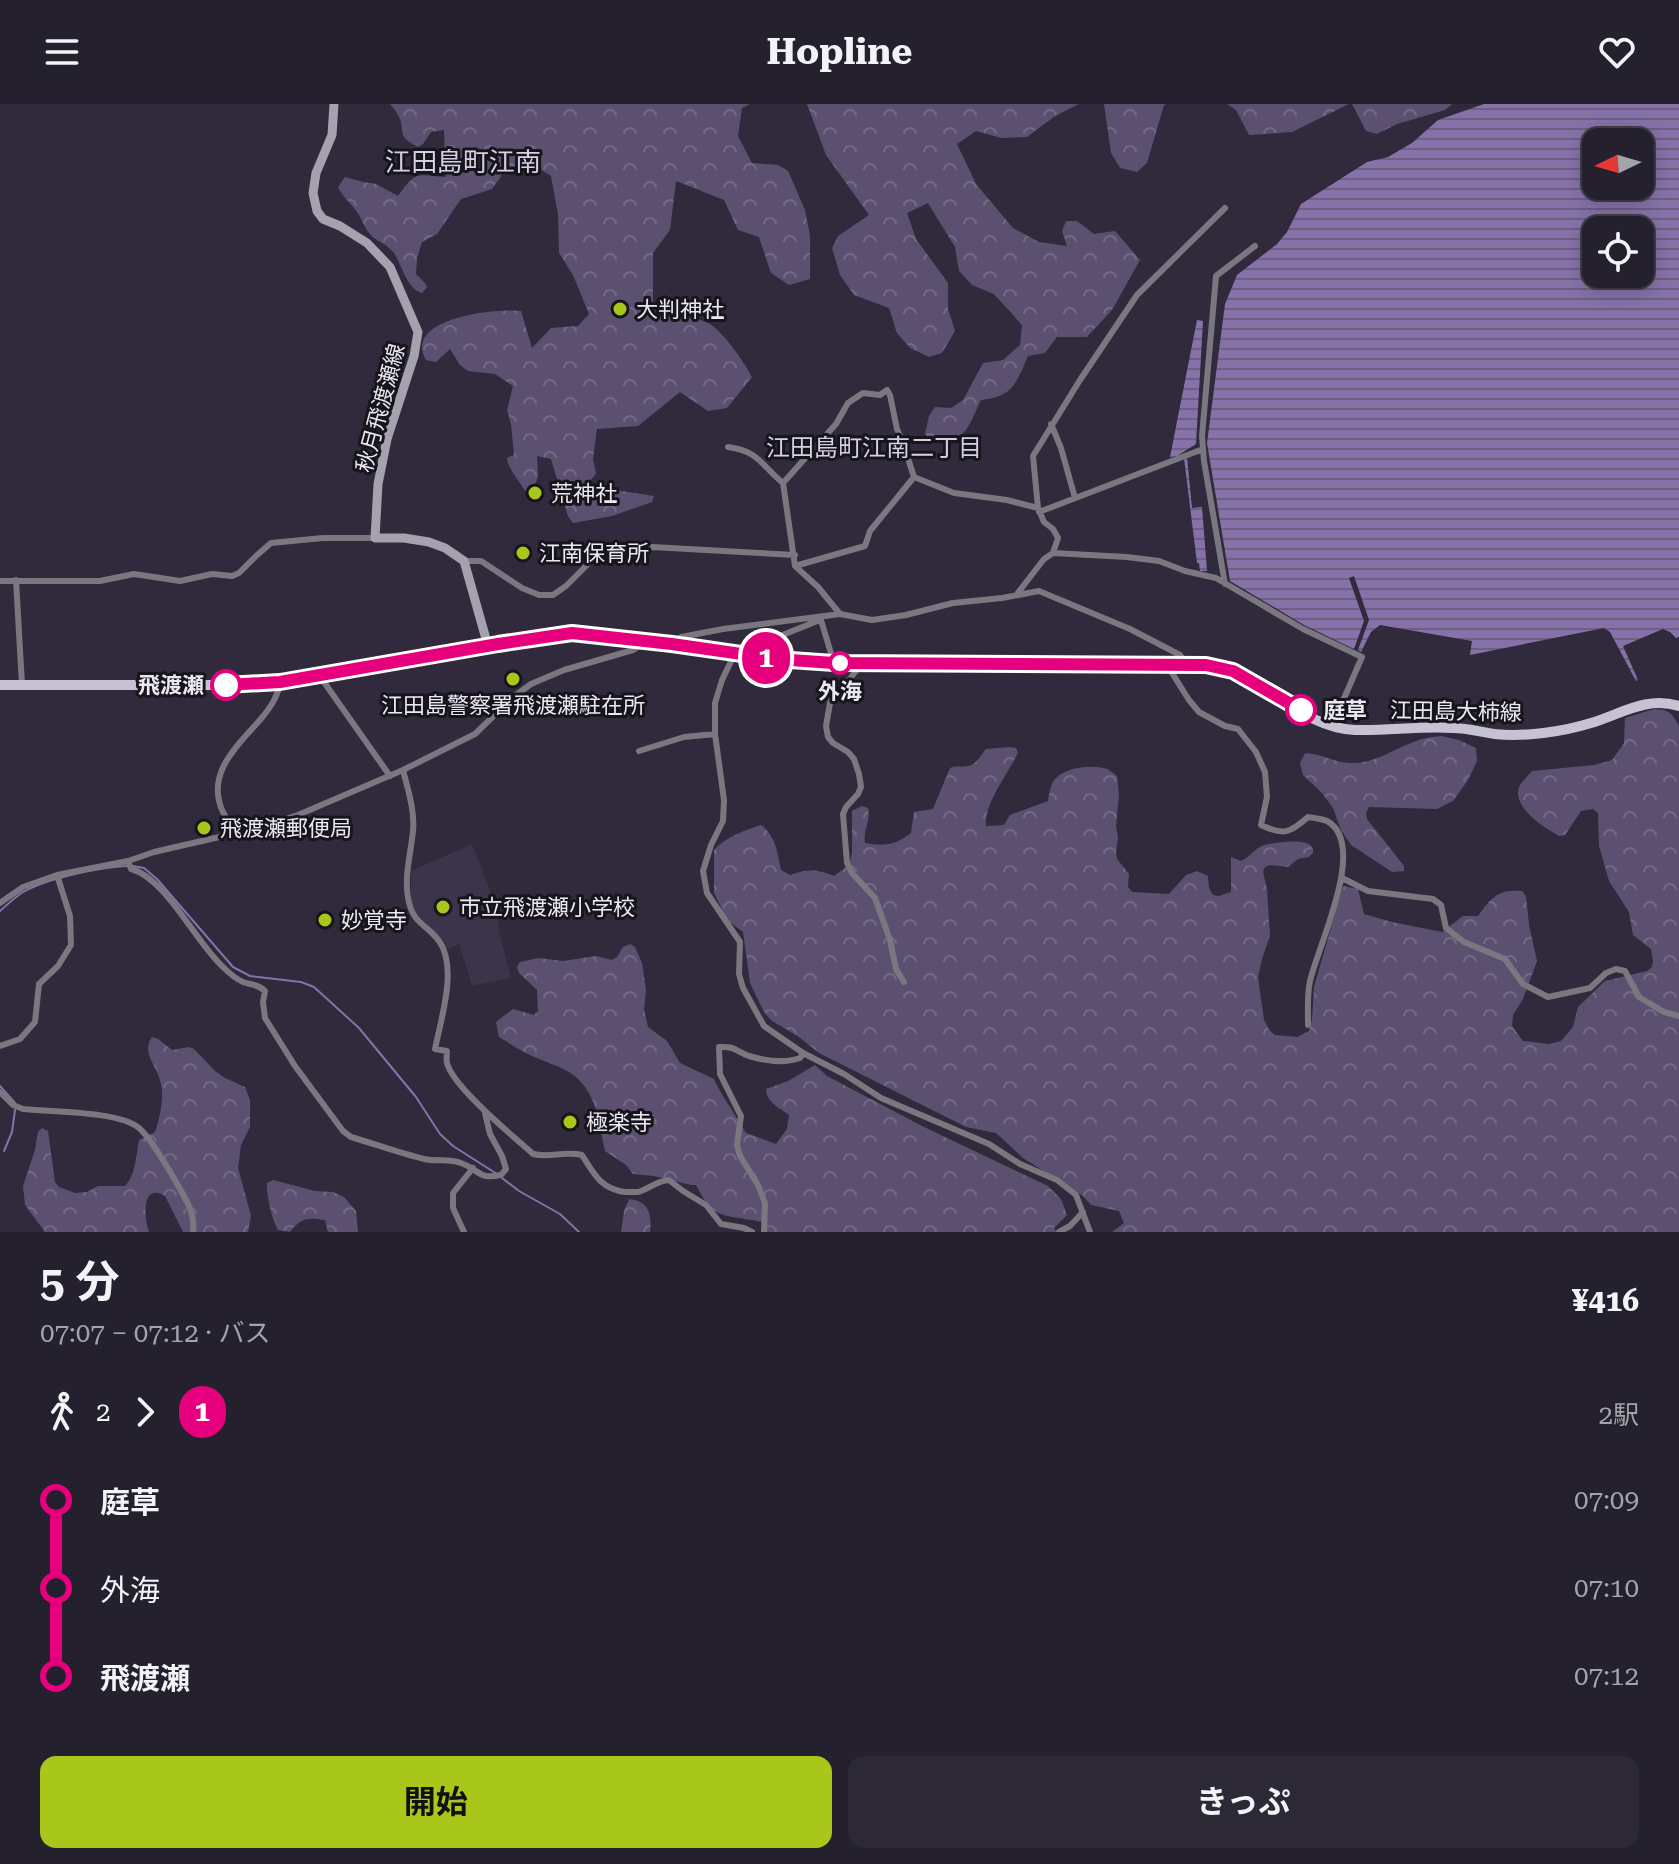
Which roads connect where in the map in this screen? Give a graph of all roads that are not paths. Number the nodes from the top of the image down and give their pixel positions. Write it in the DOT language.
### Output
graph roads {
  1 [pos="334,104"];
  2 [pos="1225,208"];
  3 [pos="1255,246"];
  4 [pos="1051,424"];
  5 [pos="728,447"];
  6 [pos="1203,449"];
  7 [pos="914,477"];
  8 [pos="783,483"];
  9 [pos="1075,498"];
  10 [pos="1039,510"];
  11 [pos="375,538"];
  12 [pos="1053,553"];
  13 [pos="795,555"];
  14 [pos="464,561"];
  15 [pos="795,566"];
  16 [pos="16,580"];
  17 [pos="0,581"];
  18 [pos="1225,584"];
  19 [pos="1017,594"];
  20 [pos="840,614"];
  21 [pos="820,618"];
  22 [pos="644,641"];
  23 [pos="672,644"];
  24 [pos="488,646"];
  25 [pos="740,654"];
  26 [pos="834,663"];
  27 [pos="862,663"];
  28 [pos="1187,664"];
  29 [pos="1167,665"];
  30 [pos="319,675"];
  31 [pos="280,682"];
  32 [pos="0,685"];
  33 [pos="22,685"];
  34 [pos="1677,702"];
  35 [pos="1332,726"];
  36 [pos="715,734"];
  37 [pos="639,751"];
  38 [pos="403,770"];
  39 [pos="390,776"];
  40 [pos="236,833"];
  41 [pos="129,864"];
  42 [pos="57,875"];
  43 [pos="1342,878"];
  44 [pos="0,903"];
  45 [pos="904,982"];
  46 [pos="1679,1016"];
  47 [pos="1308,1025"];
  48 [pos="0,1046"];
  49 [pos="803,1053"];
  50 [pos="0,1092"];
  51 [pos="484,1109"];
  52 [pos="473,1168"];
  53 [pos="1083,1212"];
  54 [pos="193,1232"];
  55 [pos="464,1232"];
  56 [pos="752,1232"];
  57 [pos="764,1232"];
  58 [pos="1059,1232"];
  59 [pos="1090,1232"];
  1 -- 11 [label="main road, 秋月飛渡瀬線"];
  2 -- 4 [label="street"];
  3 -- 6 [label="street"];
  4 -- 9 [label="street"];
  4 -- 10 [label="street"];
  5 -- 8 [label="street"];
  6 -- 9 [label="street"];
  6 -- 18 [label="street"];
  7 -- 8 [label="street"];
  7 -- 10 [label="street"];
  7 -- 15 [label="street"];
  8 -- 13 [label="street"];
  9 -- 10 [label="street"];
  10 -- 12 [label="street"];
  11 -- 14 [label="main road"];
  11 -- 16 [label="street"];
  12 -- 18 [label="street"];
  12 -- 19 [label="street"];
  13 -- 14 [label="street"];
  13 -- 15 [label="street"];
  14 -- 24 [label="main road"];
  15 -- 20 [label="street"];
  16 -- 17 [label="street"];
  16 -- 33 [label="street"];
  18 -- 35 [label="street"];
  19 -- 20 [label="street"];
  19 -- 28 [label="street"];
  20 -- 21 [label="street"];
  21 -- 23 [label="street"];
  21 -- 25 [label="street"];
  21 -- 26 [label="street"];
  22 -- 23 [label="main road, 江田島大柿線"];
  22 -- 24 [label="main road, 江田島大柿線"];
  22 -- 38 [label="street"];
  23 -- 25 [label="main road, 江田島大柿線"];
  24 -- 30 [label="main road, 江田島大柿線"];
  25 -- 26 [label="main road, 江田島大柿線"];
  25 -- 36 [label="street"];
  26 -- 27 [label="main road, 江田島大柿線"];
  27 -- 29 [label="main road, 江田島大柿線"];
  27 -- 45 [label="street"];
  28 -- 29 [label="main road, 江田島大柿線"];
  28 -- 35 [label="main road, 江田島大柿線"];
  29 -- 43 [label="street"];
  30 -- 31 [label="main road, 江田島大柿線"];
  30 -- 39 [label="street"];
  31 -- 33 [label="main road, 江田島大柿線"];
  31 -- 40 [label="street"];
  32 -- 33 [label="main road, 江田島大柿線"];
  34 -- 35 [label="main road, 江田島大柿線"];
  36 -- 37 [label="street"];
  36 -- 49 [label="street"];
  38 -- 39 [label="street"];
  38 -- 51 [label="street"];
  39 -- 40 [label="street"];
  40 -- 41 [label="street"];
  41 -- 42 [label="street"];
  41 -- 52 [label="street"];
  42 -- 44 [label="street"];
  42 -- 48 [label="street"];
  43 -- 46 [label="street"];
  43 -- 47 [label="street"];
  49 -- 53 [label="street"];
  49 -- 57 [label="street"];
  50 -- 54 [label="street"];
  51 -- 52 [label="street"];
  51 -- 56 [label="street"];
  52 -- 55 [label="street"];
  53 -- 58 [label="street"];
  53 -- 59 [label="street"];
}
